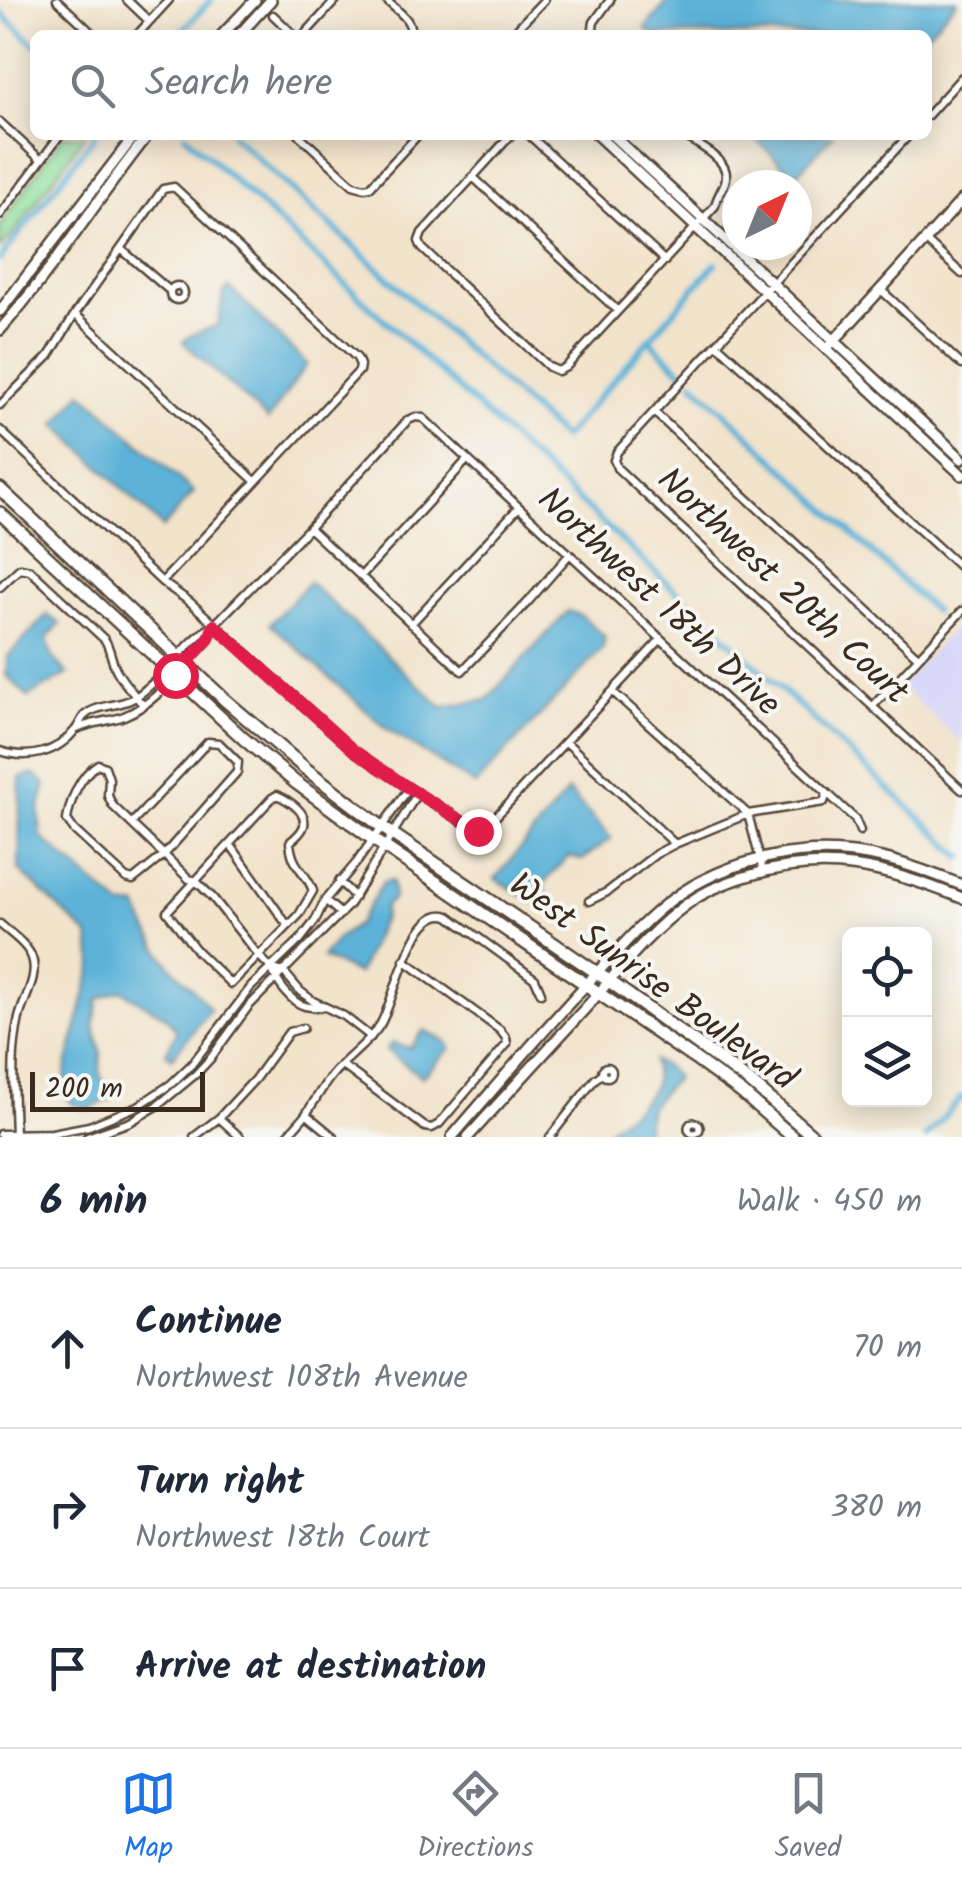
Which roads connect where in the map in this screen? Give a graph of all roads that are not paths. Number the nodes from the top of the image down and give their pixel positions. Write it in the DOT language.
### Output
graph roads {
  1 [pos="56,0"];
  2 [pos="127,0"];
  3 [pos="170,0"];
  4 [pos="255,0"];
  5 [pos="271,0"];
  6 [pos="336,0"];
  7 [pos="386,0"];
  8 [pos="610,0"];
  9 [pos="538,2"];
  10 [pos="273,15"];
  11 [pos="149,22"];
  12 [pos="89,30"];
  13 [pos="142,30"];
  14 [pos="227,30"];
  15 [pos="243,30"];
  16 [pos="289,30"];
  17 [pos="309,30"];
  18 [pos="411,30"];
  19 [pos="516,30"];
  20 [pos="592,30"];
  21 [pos="962,77"];
  22 [pos="932,110"];
  23 [pos="0,122"];
  24 [pos="56,140"];
  25 [pos="130,140"];
  26 [pos="144,140"];
  27 [pos="304,140"];
  28 [pos="407,140"];
  29 [pos="413,140"];
  30 [pos="506,140"];
  31 [pos="534,140"];
  32 [pos="603,140"];
  33 [pos="617,140"];
  34 [pos="691,140"];
  35 [pos="904,140"];
  36 [pos="410,143"];
  37 [pos="41,160"];
  38 [pos="473,177"];
  39 [pos="962,200"];
  40 [pos="0,215"];
  41 [pos="700,224"];
  42 [pos="925,240"];
  43 [pos="121,250"];
  44 [pos="664,261"];
  45 [pos="962,274"];
  46 [pos="769,288"];
  47 [pos="880,289"];
  48 [pos="170,291"];
  49 [pos="0,311"];
  50 [pos="618,311"];
  51 [pos="75,314"];
  52 [pos="0,330"];
  53 [pos="717,344"];
  54 [pos="830,344"];
  55 [pos="962,365"];
  56 [pos="0,405"];
  57 [pos="654,412"];
  58 [pos="0,430"];
  59 [pos="962,459"];
  60 [pos="467,460"];
  61 [pos="962,474"];
  62 [pos="255,481"];
  63 [pos="0,489"];
  64 [pos="518,508"];
  65 [pos="0,512"];
  66 [pos="309,528"];
  67 [pos="569,555"];
  68 [pos="962,569"];
  69 [pos="360,576"];
  70 [pos="162,582"];
  71 [pos="0,587"];
  72 [pos="962,611"];
  73 [pos="411,624"];
  74 [pos="214,625"];
  75 [pos="660,640"];
  76 [pos="918,657"];
  77 [pos="182,660"];
  78 [pos="171,671"];
  79 [pos="614,692"];
  80 [pos="136,696"];
  81 [pos="143,706"];
  82 [pos="873,706"];
  83 [pos="76,729"];
  84 [pos="566,742"];
  85 [pos="0,750"];
  86 [pos="409,788"];
  87 [pos="962,790"];
  88 [pos="828,793"];
  89 [pos="417,794"];
  90 [pos="748,814"];
  91 [pos="132,823"];
  92 [pos="387,830"];
  93 [pos="860,832"];
  94 [pos="378,842"];
  95 [pos="230,844"];
  96 [pos="675,844"];
  97 [pos="164,854"];
  98 [pos="760,860"];
  99 [pos="763,871"];
  100 [pos="196,881"];
  101 [pos="338,882"];
  102 [pos="962,885"];
  103 [pos="355,897"];
  104 [pos="962,898"];
  105 [pos="325,900"];
  106 [pos="589,901"];
  107 [pos="341,914"];
  108 [pos="0,924"];
  109 [pos="288,926"];
  110 [pos="258,955"];
  111 [pos="404,960"];
  112 [pos="272,969"];
  113 [pos="284,972"];
  114 [pos="597,973"];
  115 [pos="276,980"];
  116 [pos="609,981"];
  117 [pos="586,985"];
  118 [pos="541,993"];
  119 [pos="598,994"];
  120 [pos="329,1007"];
  121 [pos="303,1028"];
  122 [pos="371,1037"];
  123 [pos="342,1064"];
  124 [pos="602,1074"];
  125 [pos="306,1114"];
  126 [pos="219,1118"];
  127 [pos="0,1134"];
  128 [pos="15,1136"];
  129 [pos="87,1137"];
  130 [pos="194,1137"];
  131 [pos="240,1137"];
  132 [pos="286,1137"];
  133 [pos="334,1137"];
  134 [pos="452,1137"];
  135 [pos="468,1137"];
  136 [pos="550,1137"];
  137 [pos="793,1137"];
  138 [pos="814,1137"];
  1 -- 12 [label="street"];
  2 -- 11 [label="street"];
  3 -- 11 [label="street"];
  4 -- 14 [label="main road"];
  5 -- 15 [label="main road"];
  6 -- 17 [label="street"];
  7 -- 18 [label="street"];
  8 -- 20 [label="street"];
  9 -- 19 [label="street"];
  10 -- 16 [label="street"];
  11 -- 13 [label="street"];
  21 -- 22 [label="street"];
  23 -- 37 [label="street"];
  24 -- 37 [label="street"];
  25 -- 49 [label="main road"];
  26 -- 52 [label="main road"];
  27 -- 36 [label="street"];
  28 -- 36 [label="street"];
  29 -- 36 [label="street"];
  30 -- 38 [label="street"];
  31 -- 44 [label="street"];
  32 -- 41 [label="main road"];
  33 -- 41 [label="main road"];
  34 -- 41 [label="street"];
  35 -- 46 [label="street"];
  37 -- 40 [label="street"];
  38 -- 50 [label="street"];
  38 -- 50 [label="street"];
  39 -- 42 [label="main road"];
  41 -- 44 [label="street"];
  41 -- 46 [label="main road"];
  42 -- 45 [label="street"];
  42 -- 47 [label="main road"];
  43 -- 48 [label="street"];
  43 -- 51 [label="street"];
  43 -- 62 [label="street"];
  44 -- 50 [label="street"];
  46 -- 53 [label="street"];
  46 -- 54 [label="main road"];
  47 -- 54 [label="main road"];
  47 -- 55 [label="street"];
  51 -- 56 [label="street"];
  51 -- 62 [label="street"];
  53 -- 57 [label="street"];
  53 -- 68 [label="street"];
  54 -- 59 [label="main road"];
  54 -- 61 [label="main road"];
  57 -- 76 [label="street"];
  57 -- 82 [label="street, Northwest 20th Court"];
  58 -- 70 [label="street"];
  60 -- 64 [label="street, Northwest 18th Drive"];
  60 -- 66 [label="street, Northwest 18th Drive"];
  60 -- 69 [label="street"];
  62 -- 70 [label="street"];
  63 -- 77 [label="highway, West Sunrise Boulevard"];
  64 -- 67 [label="street, Northwest 18th Drive"];
  64 -- 73 [label="street"];
  65 -- 78 [label="highway, West Sunrise Boulevard"];
  66 -- 69 [label="street"];
  66 -- 74 [label="street"];
  67 -- 73 [label="street"];
  67 -- 75 [label="street, Northwest 18th Drive"];
  69 -- 73 [label="street"];
  70 -- 74 [label="street"];
  71 -- 80 [label="street"];
  72 -- 76 [label="street"];
  74 -- 77 [label="street"];
  74 -- 86 [label="street"];
  75 -- 79 [label="street"];
  75 -- 88 [label="street, Northwest 18th Drive"];
  76 -- 82 [label="street"];
  77 -- 78 [label="street"];
  77 -- 92 [label="highway, West Sunrise Boulevard"];
  78 -- 80 [label="street"];
  78 -- 81 [label="street"];
  78 -- 94 [label="highway, West Sunrise Boulevard"];
  79 -- 84 [label="street"];
  79 -- 90 [label="street"];
  80 -- 81 [label="street"];
  80 -- 83 [label="street"];
  81 -- 83 [label="street"];
  82 -- 87 [label="street, Northwest 20th Court"];
  83 -- 85 [label="street"];
  84 -- 89 [label="street"];
  84 -- 96 [label="street"];
  86 -- 89 [label="street"];
  86 -- 92 [label="street"];
  88 -- 90 [label="street"];
  88 -- 93 [label="street, Northwest 18th Drive"];
  89 -- 92 [label="street"];
  90 -- 96 [label="street"];
  90 -- 98 [label="street"];
  91 -- 97 [label="street"];
  91 -- 97 [label="street"];
  91 -- 97 [label="street"];
  92 -- 94 [label="street"];
  92 -- 94 [label="street"];
  92 -- 114 [label="highway, West Sunrise Boulevard"];
  94 -- 101 [label="street"];
  94 -- 103 [label="street"];
  94 -- 117 [label="highway, West Sunrise Boulevard"];
  95 -- 100 [label="street"];
  95 -- 109 [label="street"];
  95 -- 109 [label="street"];
  96 -- 106 [label="street"];
  97 -- 100 [label="street"];
  98 -- 99 [label="street"];
  98 -- 102 [label="main road"];
  98 -- 114 [label="main road"];
  99 -- 104 [label="main road"];
  99 -- 116 [label="main road"];
  100 -- 110 [label="street"];
  100 -- 110 [label="street"];
  101 -- 103 [label="street"];
  101 -- 105 [label="street"];
  103 -- 107 [label="street"];
  105 -- 107 [label="street"];
  105 -- 112 [label="street"];
  107 -- 113 [label="street"];
  108 -- 128 [label="street"];
  109 -- 110 [label="street"];
  110 -- 112 [label="street"];
  111 -- 118 [label="street"];
  111 -- 122 [label="street"];
  111 -- 123 [label="street"];
  112 -- 113 [label="street"];
  112 -- 115 [label="street"];
  112 -- 128 [label="street"];
  113 -- 115 [label="street"];
  113 -- 120 [label="street"];
  114 -- 116 [label="highway, West Sunrise Boulevard"];
  114 -- 117 [label="main road"];
  115 -- 120 [label="street"];
  115 -- 129 [label="street"];
  116 -- 119 [label="main road"];
  116 -- 138 [label="highway, West Sunrise Boulevard"];
  117 -- 119 [label="highway, West Sunrise Boulevard"];
  117 -- 134 [label="main road"];
  119 -- 135 [label="main road"];
  119 -- 137 [label="highway, West Sunrise Boulevard"];
  120 -- 122 [label="street"];
  121 -- 126 [label="street"];
  122 -- 123 [label="street"];
  123 -- 125 [label="street"];
  124 -- 136 [label="street"];
  125 -- 132 [label="street"];
  125 -- 133 [label="street"];
  126 -- 130 [label="street"];
  126 -- 131 [label="street"];
  127 -- 128 [label="street"];
}
